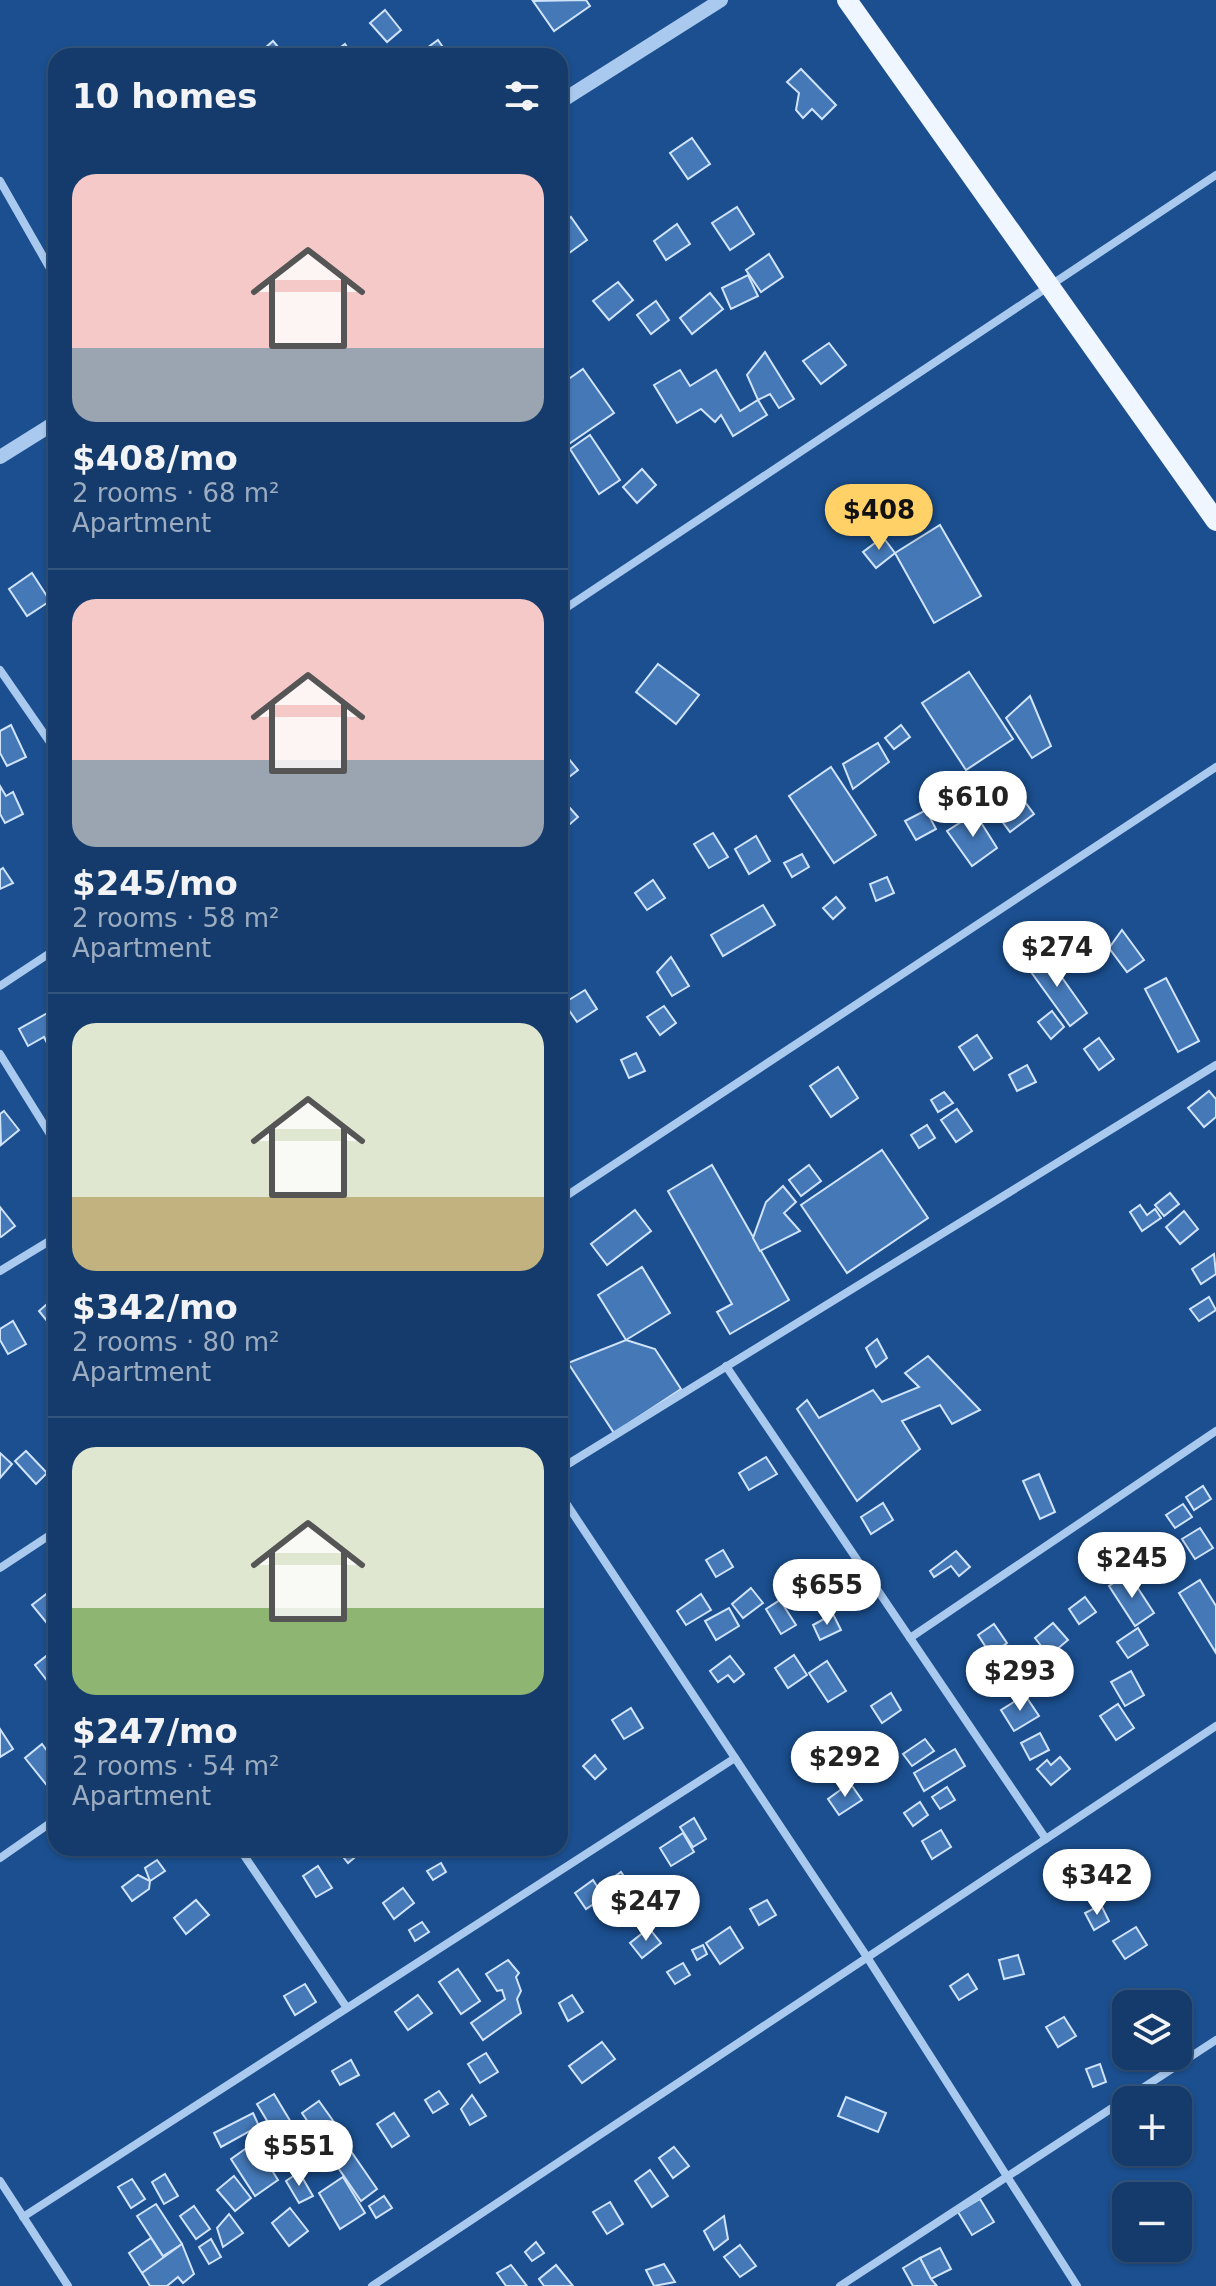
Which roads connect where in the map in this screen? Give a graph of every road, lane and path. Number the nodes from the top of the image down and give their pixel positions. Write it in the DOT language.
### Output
graph roads {
  1 [pos="721,0"];
  2 [pos="847,0"];
  3 [pos="568,97"];
  4 [pos="1216,175"];
  5 [pos="0,181"];
  6 [pos="48,265"];
  7 [pos="1049,286"];
  8 [pos="48,427"];
  9 [pos="0,457"];
  10 [pos="1216,521"];
  11 [pos="568,607"];
  12 [pos="0,670"];
  13 [pos="48,739"];
  14 [pos="1216,767"];
  15 [pos="48,954"];
  16 [pos="0,986"];
  17 [pos="0,1054"];
  18 [pos="1216,1065"];
  19 [pos="48,1131"];
  20 [pos="568,1195"];
  21 [pos="48,1242"];
  22 [pos="0,1271"];
  23 [pos="726,1366"];
  24 [pos="1216,1431"];
  25 [pos="568,1464"];
  26 [pos="568,1506"];
  27 [pos="48,1536"];
  28 [pos="0,1568"];
  29 [pos="910,1638"];
  30 [pos="1216,1726"];
  31 [pos="735,1758"];
  32 [pos="48,1825"];
  33 [pos="1046,1839"];
  34 [pos="244,1856"];
  35 [pos="0,1858"];
  36 [pos="867,1957"];
  37 [pos="347,2008"];
  38 [pos="1216,2040"];
  39 [pos="1007,2176"];
  40 [pos="0,2181"];
  41 [pos="23,2217"];
  42 [pos="68,2286"];
  43 [pos="372,2286"];
  44 [pos="840,2286"];
  45 [pos="1077,2286"];
  1 -- 3 [label="street"];
  2 -- 7 [label="main road"];
  4 -- 7 [label="street"];
  5 -- 6 [label="street"];
  7 -- 10 [label="main road"];
  7 -- 11 [label="street"];
  8 -- 9 [label="street"];
  12 -- 13 [label="street"];
  14 -- 20 [label="street"];
  15 -- 16 [label="street"];
  17 -- 19 [label="street"];
  18 -- 23 [label="street"];
  21 -- 22 [label="street"];
  23 -- 25 [label="street"];
  23 -- 29 [label="street"];
  24 -- 29 [label="street"];
  26 -- 31 [label="street"];
  27 -- 28 [label="street"];
  29 -- 33 [label="street"];
  30 -- 33 [label="street"];
  31 -- 36 [label="street"];
  31 -- 37 [label="street"];
  32 -- 35 [label="street"];
  33 -- 36 [label="street"];
  34 -- 37 [label="street"];
  36 -- 39 [label="street"];
  36 -- 43 [label="street"];
  37 -- 41 [label="street"];
  38 -- 39 [label="street"];
  39 -- 44 [label="street"];
  39 -- 45 [label="street"];
  40 -- 41 [label="street"];
  41 -- 42 [label="street"];
}
